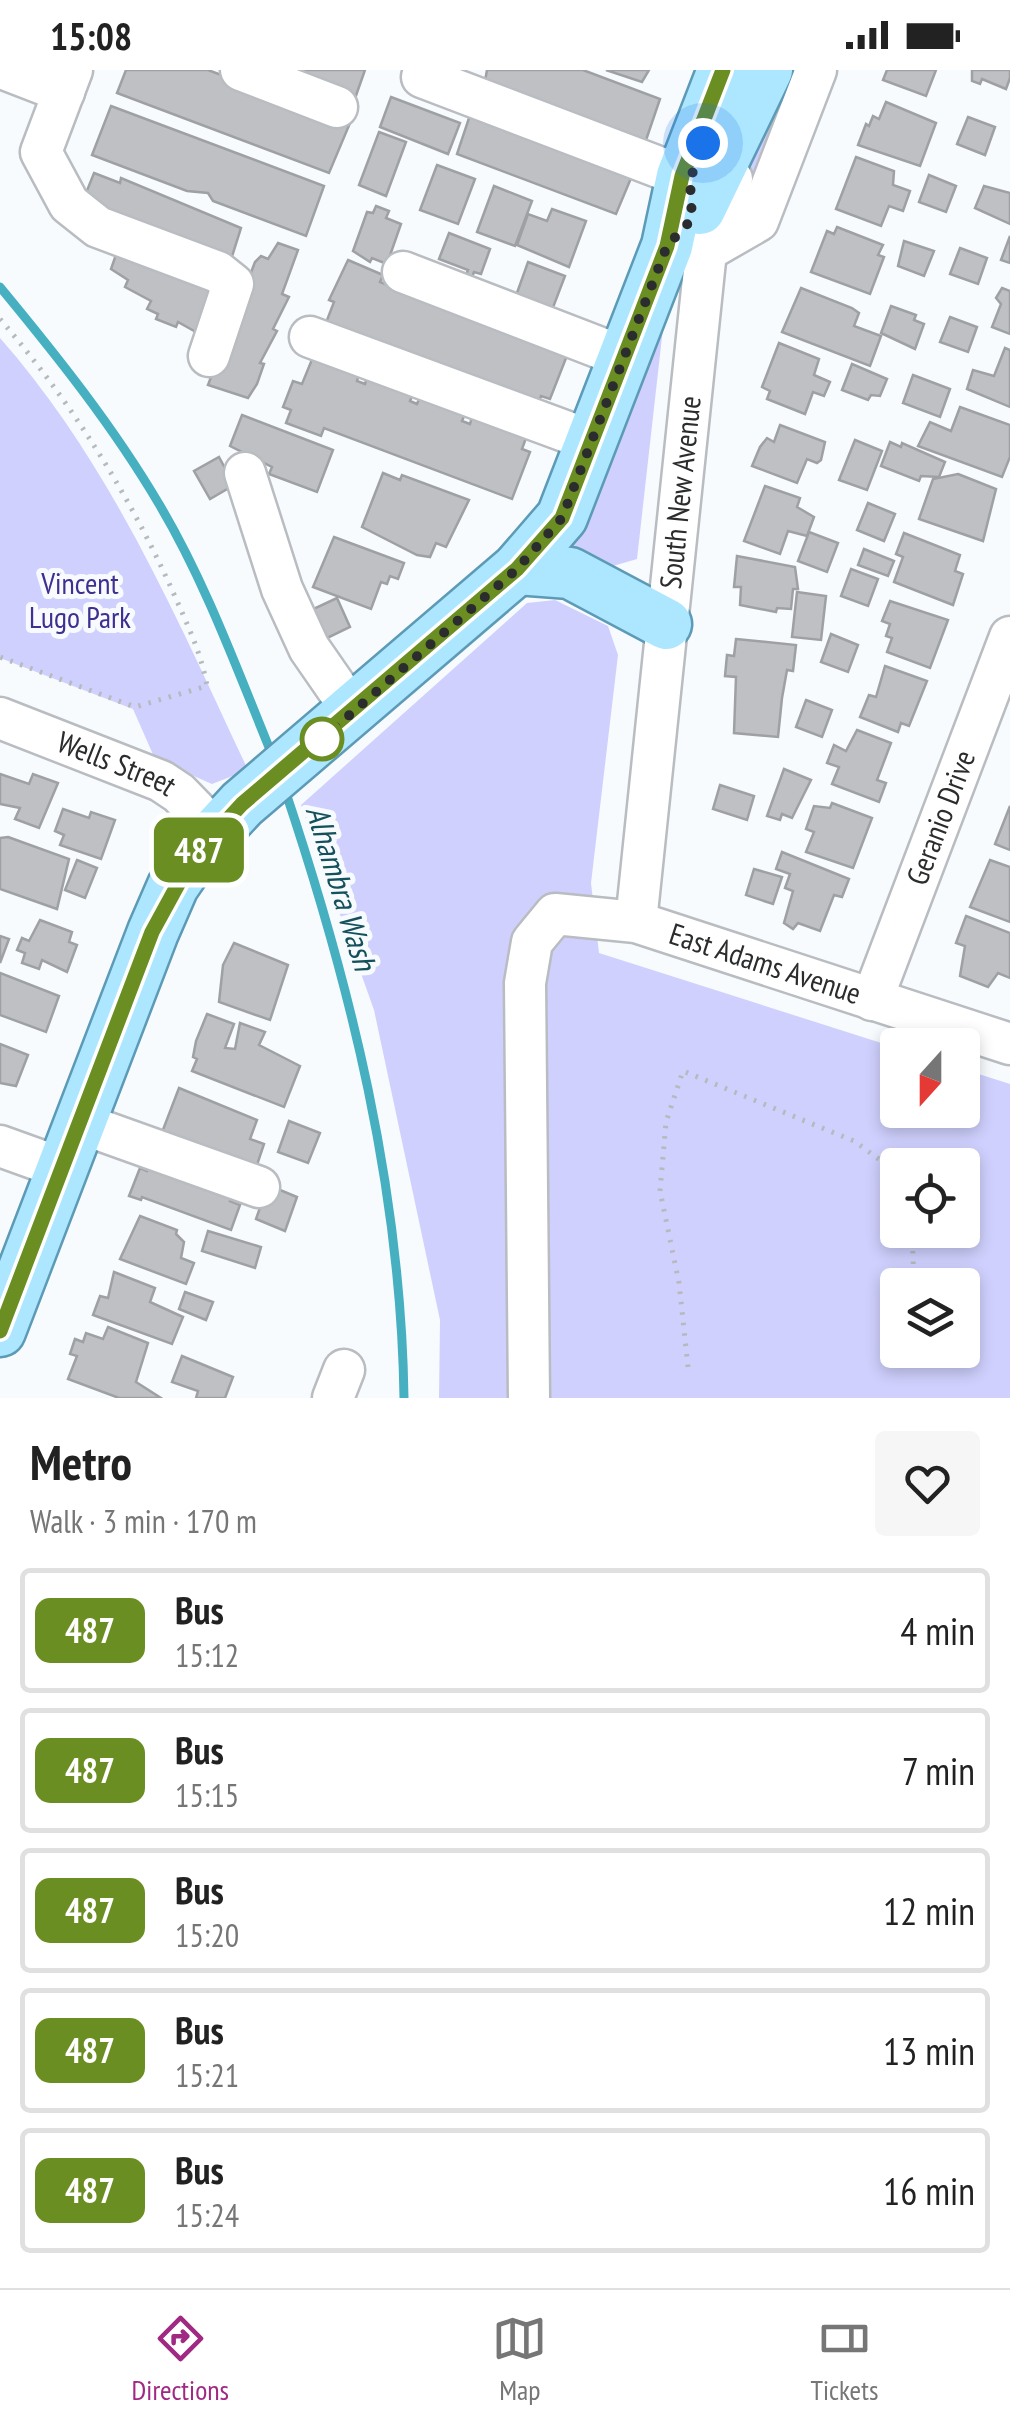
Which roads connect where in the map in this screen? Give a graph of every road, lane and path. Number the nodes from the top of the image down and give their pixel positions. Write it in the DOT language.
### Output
graph roads {
  1 [pos="7,70"];
  2 [pos="241,70"];
  3 [pos="722,70"];
  4 [pos="730,70"];
  5 [pos="767,70"];
  6 [pos="816,70"];
  7 [pos="70,76"];
  8 [pos="422,77"];
  9 [pos="336,107"];
  10 [pos="687,223"];
  11 [pos="403,272"];
  12 [pos="0,319"];
  13 [pos="310,337"];
  14 [pos="209,356"];
  15 [pos="622,356"];
  16 [pos="589,440"];
  17 [pos="245,473"];
  18 [pos="517,569"];
  19 [pos="666,624"];
  20 [pos="1010,637"];
  21 [pos="0,658"];
  22 [pos="0,718"];
  23 [pos="343,722"];
  24 [pos="230,818"];
  25 [pos="636,922"];
  26 [pos="872,1000"];
  27 [pos="1010,1044"];
  28 [pos="71,1145"];
  29 [pos="0,1146"];
  30 [pos="880,1159"];
  31 [pos="259,1187"];
  32 [pos="0,1331"];
  33 [pos="688,1368"];
  34 [pos="529,1398"];
  1 -- 7 [label="street"];
  2 -- 9 [label="street"];
  3 -- 10 [label="main road, South New Avenue"];
  4 -- 10 [label="main road"];
  5 -- 10 [label="main road, South New Avenue"];
  6 -- 10 [label="street"];
  7 -- 14 [label="street"];
  8 -- 10 [label="street"];
  10 -- 15 [label="main road"];
  10 -- 19 [label="street, South New Avenue"];
  11 -- 15 [label="street"];
  12 -- 21 [label="path"];
  13 -- 16 [label="street"];
  15 -- 16 [label="main road"];
  16 -- 18 [label="main road"];
  17 -- 23 [label="street"];
  18 -- 19 [label="main road"];
  18 -- 23 [label="main road"];
  19 -- 25 [label="street, South New Avenue"];
  20 -- 26 [label="street, Geranio Drive"];
  22 -- 24 [label="street, Wells Street"];
  23 -- 24 [label="main road"];
  24 -- 28 [label="main road"];
  25 -- 26 [label="street, East Adams Avenue"];
  25 -- 34 [label="street, East Adams Avenue"];
  26 -- 27 [label="street, East Adams Avenue"];
  28 -- 29 [label="street"];
  28 -- 31 [label="street"];
  28 -- 32 [label="main road"];
  30 -- 33 [label="path"];
}
